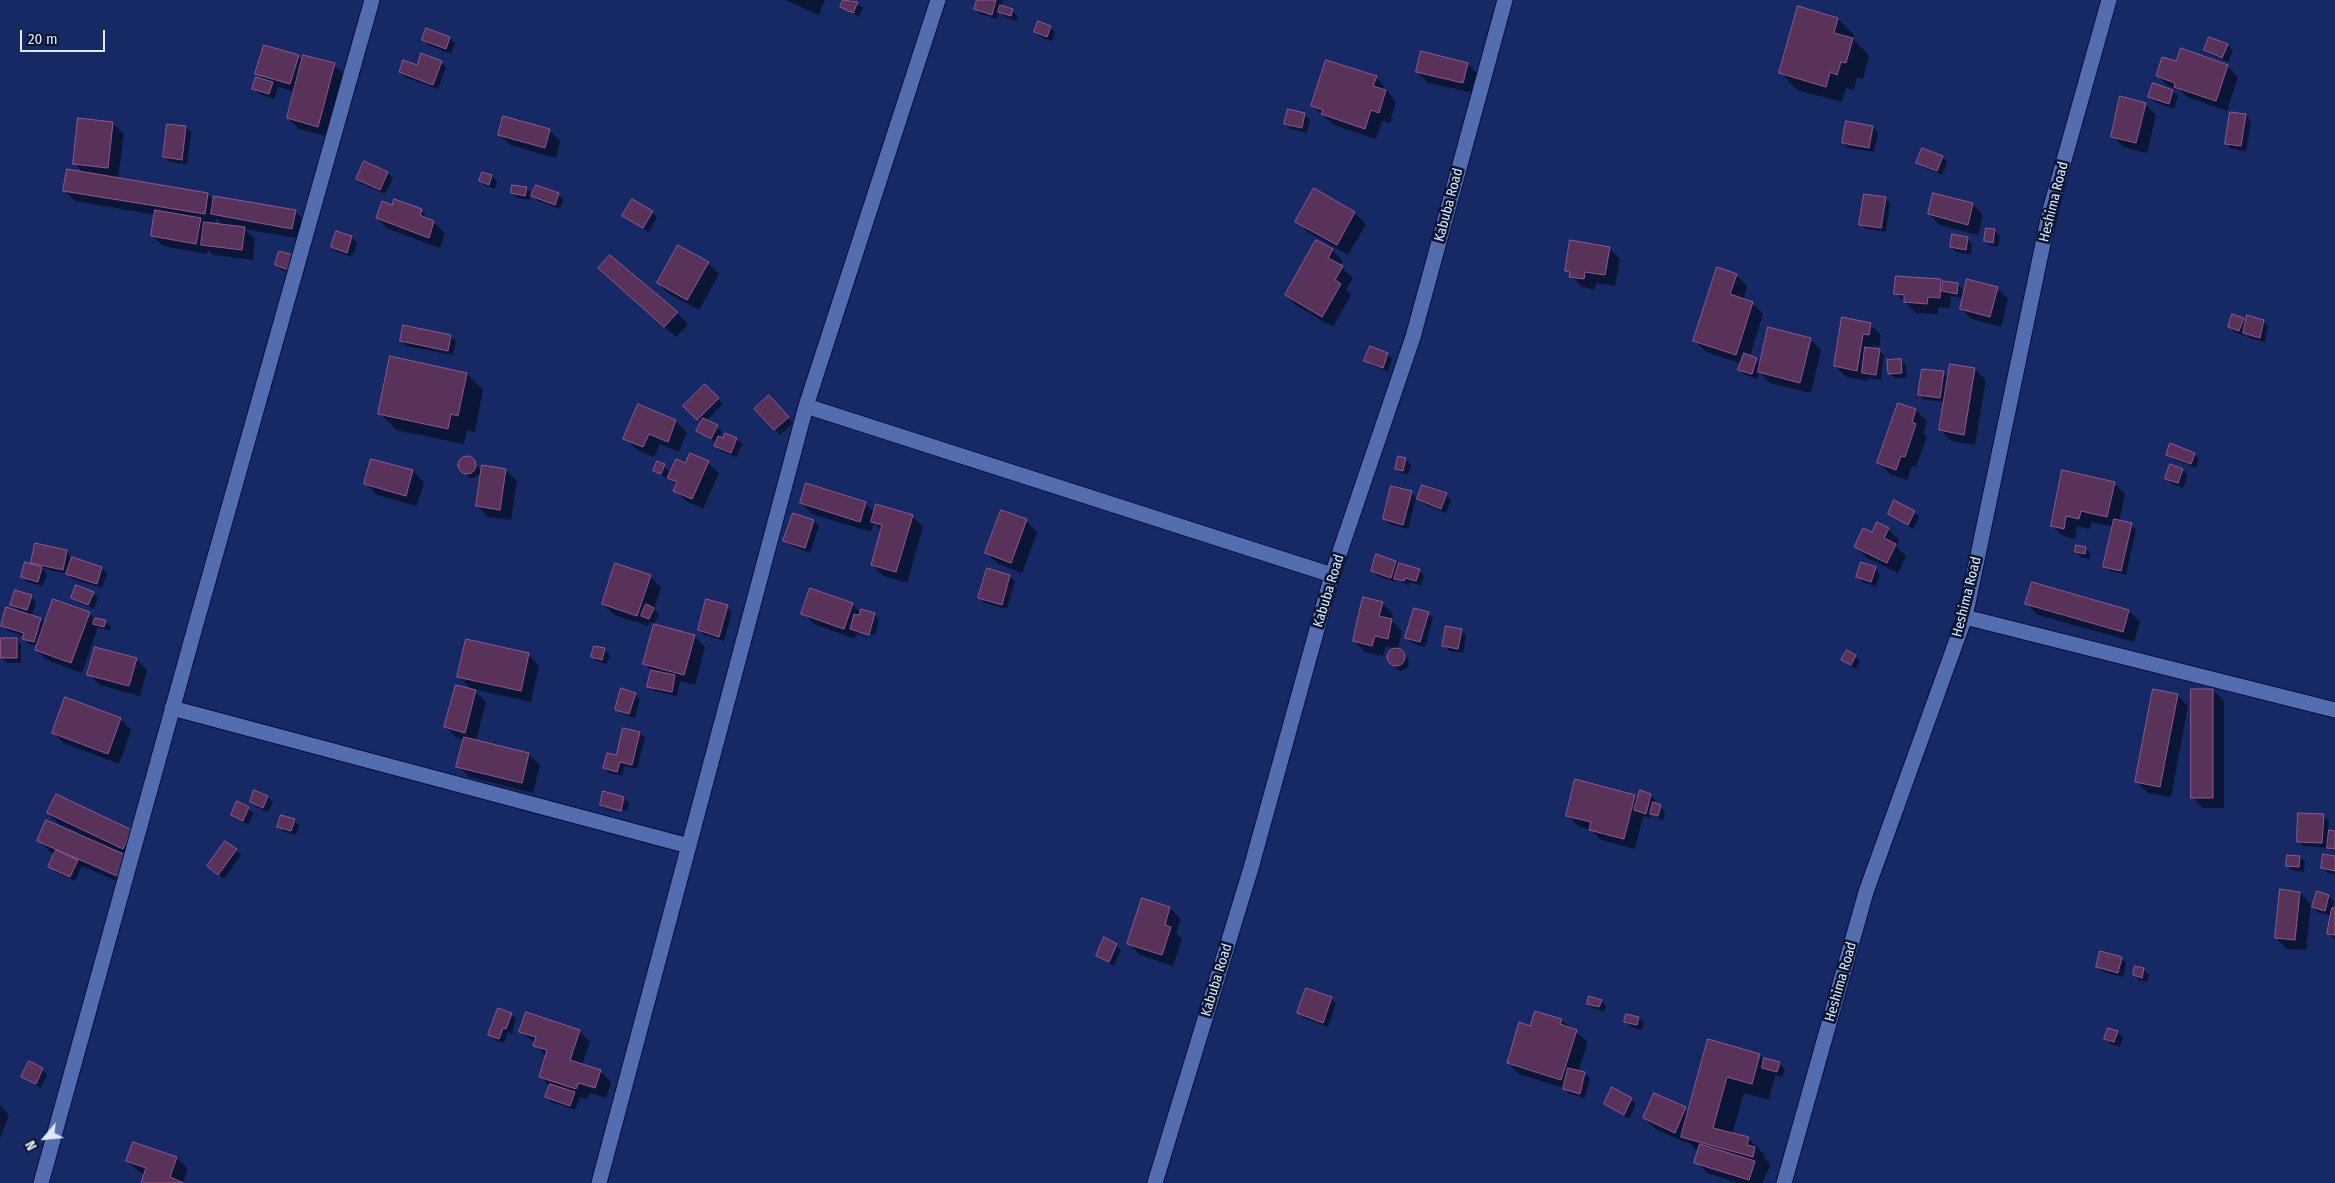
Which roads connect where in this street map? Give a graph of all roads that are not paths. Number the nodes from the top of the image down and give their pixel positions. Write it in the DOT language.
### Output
graph roads {
  1 [pos="372,0"];
  2 [pos="938,0"];
  3 [pos="1505,0"];
  4 [pos="2109,0"];
  5 [pos="806,406"];
  6 [pos="1332,575"];
  7 [pos="1965,617"];
  8 [pos="172,708"];
  9 [pos="2335,710"];
  10 [pos="689,846"];
  11 [pos="41,1183"];
  12 [pos="599,1183"];
  13 [pos="1155,1183"];
  14 [pos="1784,1183"];
  1 -- 8 [label="street"];
  2 -- 5 [label="street"];
  3 -- 6 [label="street, Kabuba Road"];
  4 -- 7 [label="street, Heshima Road"];
  5 -- 6 [label="street"];
  5 -- 10 [label="street"];
  6 -- 13 [label="street, Kabuba Road"];
  7 -- 9 [label="street"];
  7 -- 14 [label="street, Heshima Road"];
  8 -- 10 [label="street"];
  8 -- 11 [label="street"];
  10 -- 12 [label="street"];
}
